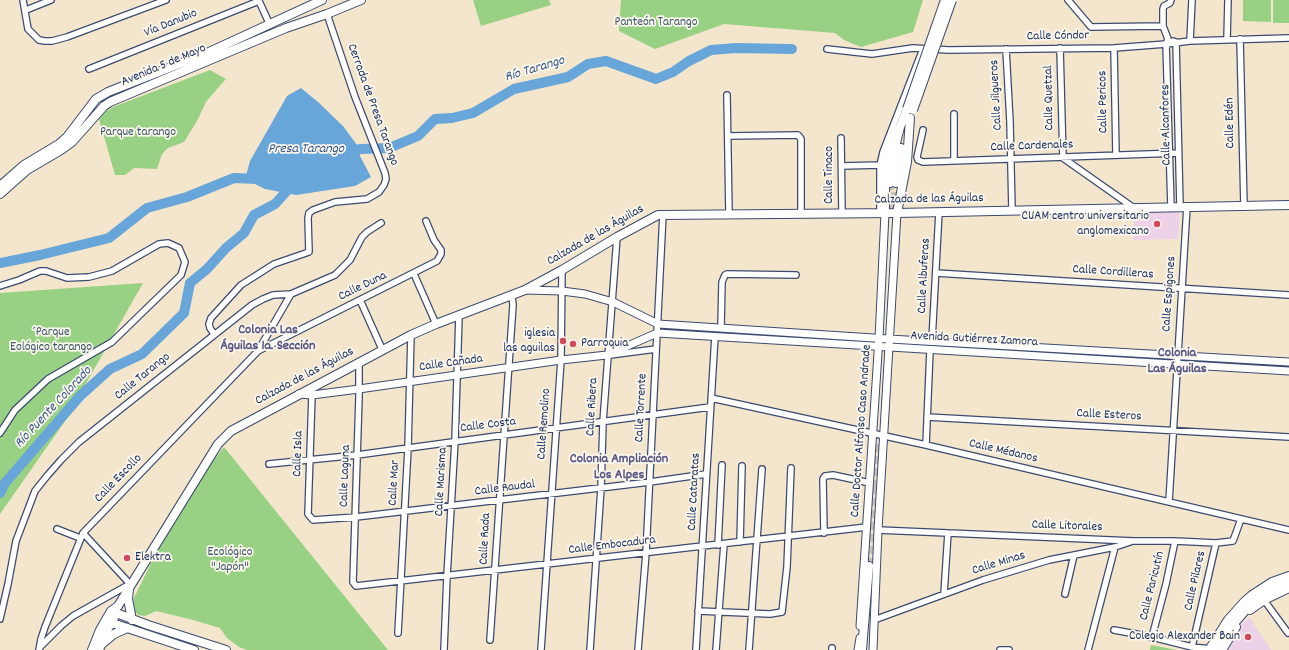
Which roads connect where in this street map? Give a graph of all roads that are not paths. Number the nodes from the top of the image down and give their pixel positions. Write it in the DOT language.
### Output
graph roads {
  1 [pos="23,0"];
  2 [pos="51,0"];
  3 [pos="166,0"];
  4 [pos="322,0"];
  5 [pos="361,0"];
  6 [pos="945,0"];
  7 [pos="952,0"];
  8 [pos="1068,0"];
  9 [pos="1171,0"];
  10 [pos="1192,0"];
  11 [pos="1228,0"];
  12 [pos="26,10"];
  13 [pos="328,14"];
  14 [pos="270,25"];
  15 [pos="1163,26"];
  16 [pos="1289,38"];
  17 [pos="1240,39"];
  18 [pos="1227,40"];
  19 [pos="1190,41"];
  20 [pos="1167,42"];
  21 [pos="1176,42"];
  22 [pos="1060,48"];
  23 [pos="1114,48"];
  24 [pos="827,49"];
  25 [pos="923,49"];
  26 [pos="1006,49"];
  27 [pos="89,69"];
  28 [pos="728,95"];
  29 [pos="910,109"];
  30 [pos="954,114"];
  31 [pos="910,118"];
  32 [pos="900,127"];
  33 [pos="923,130"];
  34 [pos="728,136"];
  35 [pos="841,138"];
  36 [pos="1169,153"];
  37 [pos="1178,153"];
  38 [pos="1116,155"];
  39 [pos="1063,158"];
  40 [pos="1010,159"];
  41 [pos="954,160"];
  42 [pos="880,165"];
  43 [pos="842,166"];
  44 [pos="26,167"];
  45 [pos="0,186"];
  46 [pos="0,194"];
  47 [pos="1289,205"];
  48 [pos="1183,206"];
  49 [pos="1244,206"];
  50 [pos="1171,207"];
  51 [pos="1134,208"];
  52 [pos="1012,211"];
  53 [pos="939,212"];
  54 [pos="801,213"];
  55 [pos="842,213"];
  56 [pos="883,213"];
  57 [pos="897,213"];
  58 [pos="663,214"];
  59 [pos="729,214"];
  60 [pos="426,222"];
  61 [pos="381,223"];
  62 [pos="617,237"];
  63 [pos="562,270"];
  64 [pos="936,273"];
  65 [pos="414,274"];
  66 [pos="796,275"];
  67 [pos="0,286"];
  68 [pos="1182,288"];
  69 [pos="525,290"];
  70 [pos="562,291"];
  71 [pos="291,294"];
  72 [pos="1289,295"];
  73 [pos="512,296"];
  74 [pos="360,300"];
  75 [pos="613,302"];
  76 [pos="459,316"];
  77 [pos="436,324"];
  78 [pos="658,324"];
  79 [pos="721,327"];
  80 [pos="745,329"];
  81 [pos="657,333"];
  82 [pos="214,334"];
  83 [pos="411,335"];
  84 [pos="715,336"];
  85 [pos="744,338"];
  86 [pos="879,338"];
  87 [pos="889,339"];
  88 [pos="932,340"];
  89 [pos="879,346"];
  90 [pos="888,347"];
  91 [pos="382,349"];
  92 [pos="656,349"];
  93 [pos="930,350"];
  94 [pos="258,351"];
  95 [pos="1177,354"];
  96 [pos="608,355"];
  97 [pos="561,360"];
  98 [pos="359,362"];
  99 [pos="1289,362"];
  100 [pos="1177,364"];
  101 [pos="508,368"];
  102 [pos="1289,371"];
  103 [pos="458,375"];
  104 [pos="409,382"];
  105 [pos="359,389"];
  106 [pos="298,394"];
  107 [pos="312,394"];
  108 [pos="711,398"];
  109 [pos="710,407"];
  110 [pos="652,414"];
  111 [pos="928,417"];
  112 [pos="603,422"];
  113 [pos="556,428"];
  114 [pos="1173,431"];
  115 [pos="0,434"];
  116 [pos="873,434"];
  117 [pos="504,435"];
  118 [pos="883,436"];
  119 [pos="1289,438"];
  120 [pos="455,441"];
  121 [pos="926,446"];
  122 [pos="408,448"];
  123 [pos="357,455"];
  124 [pos="310,460"];
  125 [pos="269,464"];
  126 [pos="722,465"];
  127 [pos="742,466"];
  128 [pos="791,468"];
  129 [pos="762,469"];
  130 [pos="706,474"];
  131 [pos="650,482"];
  132 [pos="870,483"];
  133 [pos="601,488"];
  134 [pos="551,494"];
  135 [pos="499,500"];
  136 [pos="1169,502"];
  137 [pos="452,506"];
  138 [pos="404,511"];
  139 [pos="308,514"];
  140 [pos="356,518"];
  141 [pos="1241,519"];
  142 [pos="868,528"];
  143 [pos="57,529"];
  144 [pos="878,530"];
  145 [pos="1289,530"];
  146 [pos="824,532"];
  147 [pos="948,533"];
  148 [pos="81,536"];
  149 [pos="788,537"];
  150 [pos="757,540"];
  151 [pos="1134,541"];
  152 [pos="1175,541"];
  153 [pos="740,542"];
  154 [pos="1216,543"];
  155 [pos="721,545"];
  156 [pos="703,547"];
  157 [pos="1115,547"];
  158 [pos="646,554"];
  159 [pos="1074,555"];
  160 [pos="596,559"];
  161 [pos="546,565"];
  162 [pos="495,571"];
  163 [pos="447,576"];
  164 [pos="1289,576"];
  165 [pos="401,581"];
  166 [pos="1289,582"];
  167 [pos="130,584"];
  168 [pos="360,586"];
  169 [pos="1289,588"];
  170 [pos="944,594"];
  171 [pos="1065,594"];
  172 [pos="1264,600"];
  173 [pos="115,610"];
  174 [pos="698,611"];
  175 [pos="718,611"];
  176 [pos="752,612"];
  177 [pos="0,619"];
  178 [pos="132,620"];
  179 [pos="874,620"];
  180 [pos="109,622"];
  181 [pos="142,623"];
  182 [pos="127,628"];
  183 [pos="1114,630"];
  184 [pos="138,632"];
  185 [pos="398,633"];
  186 [pos="1288,633"];
  187 [pos="1152,636"];
  188 [pos="490,640"];
  189 [pos="1192,647"];
  190 [pos="100,648"];
  191 [pos="39,649"];
  192 [pos="1212,649"];
  193 [pos="92,650"];
  194 [pos="194,650"];
  195 [pos="226,650"];
  196 [pos="444,650"];
  197 [pos="541,650"];
  198 [pos="590,650"];
  199 [pos="638,650"];
  200 [pos="696,650"];
  201 [pos="716,650"];
  202 [pos="749,650"];
  203 [pos="858,650"];
  204 [pos="862,650"];
  205 [pos="867,650"];
  206 [pos="873,650"];
  207 [pos="1000,650"];
  208 [pos="1009,650"];
  209 [pos="1088,650"];
  210 [pos="1222,650"];
  1 -- 12 [label="street"];
  2 -- 12 [label="street"];
  3 -- 12 [label="street"];
  4 -- 14 [label="main road, Avenida 5 de Mayo"];
  5 -- 13 [label="main road, Avenida 5 de Mayo"];
  6 -- 29 [label="main road, bridge"];
  7 -- 29 [label="main road, bridge"];
  8 -- 15 [label="street"];
  9 -- 15 [label="street"];
  10 -- 19 [label="street"];
  11 -- 18 [label="street"];
  13 -- 44 [label="main road, Avenida 5 de Mayo"];
  13 -- 82 [label="street, Cerrada de Presa Tarango"];
  14 -- 27 [label="street, Vía Danubio"];
  14 -- 44 [label="main road, Avenida 5 de Mayo"];
  15 -- 20 [label="street"];
  16 -- 17 [label="street, Calle Cóndor"];
  17 -- 18 [label="street, Calle Cóndor"];
  17 -- 49 [label="street, Calle Edén"];
  18 -- 19 [label="street, Calle Cóndor"];
  19 -- 21 [label="street, Calle Cóndor"];
  20 -- 21 [label="street, Calle Cóndor"];
  20 -- 23 [label="street, Calle Cóndor"];
  20 -- 36 [label="street, Calle Alcanfores"];
  21 -- 37 [label="street, Calle Alcanfores"];
  22 -- 23 [label="street, Calle Cóndor"];
  22 -- 26 [label="street, Calle Cóndor"];
  22 -- 39 [label="street, Calle Quetzal"];
  23 -- 38 [label="street, Calle Pericos"];
  24 -- 25 [label="street, Calle Cóndor"];
  25 -- 26 [label="street, Calle Cóndor"];
  25 -- 42 [label="street"];
  26 -- 40 [label="street, Calle Jilgueros"];
  28 -- 34 [label="street"];
  29 -- 31 [label="main road"];
  29 -- 32 [label="main road"];
  30 -- 41 [label="street"];
  31 -- 32 [label="main road"];
  31 -- 57 [label="main road"];
  32 -- 56 [label="main road"];
  33 -- 41 [label="street, Calle Cardenales"];
  34 -- 54 [label="street"];
  34 -- 59 [label="street"];
  35 -- 43 [label="street, Calle Tinaco"];
  36 -- 37 [label="street, Calle Cardenales"];
  36 -- 38 [label="street, Calle Cardenales"];
  36 -- 50 [label="street, Calle Alcanfores"];
  37 -- 48 [label="street, Calle Alcanfores"];
  38 -- 39 [label="street, Calle Cardenales"];
  39 -- 40 [label="street, Calle Cardenales"];
  39 -- 51 [label="street"];
  40 -- 41 [label="street, Calle Cardenales"];
  40 -- 52 [label="street, Calle Jilgueros"];
  42 -- 43 [label="street"];
  42 -- 56 [label="street"];
  43 -- 55 [label="street, Calle Tinaco"];
  44 -- 45 [label="main road, Avenida 5 de Mayo"];
  44 -- 46 [label="main road, Avenida 5 de Mayo"];
  47 -- 49 [label="main road, Calzada de las Águilas"];
  48 -- 49 [label="main road, Calzada de las Águilas"];
  48 -- 50 [label="main road, Calzada de las Águilas"];
  48 -- 68 [label="street, Calle Espigones"];
  50 -- 51 [label="main road, Calzada de las Águilas"];
  51 -- 52 [label="main road, Calzada de las Águilas"];
  52 -- 53 [label="main road, Calzada de las Águilas"];
  53 -- 57 [label="main road, Calzada de las Águilas"];
  53 -- 64 [label="street, Calle Albuferas"];
  54 -- 55 [label="main road, Calzada de las Águilas"];
  54 -- 59 [label="main road, Calzada de las Águilas"];
  55 -- 56 [label="main road, Calzada de las Águilas"];
  56 -- 57 [label="main road, Calzada de las Águilas"];
  56 -- 86 [label="street, Calle Doctor Alfonso Caso Andrade"];
  57 -- 87 [label="street, Calle Doctor Alfonso Caso Andrade"];
  58 -- 59 [label="main road, Calzada de las Águilas"];
  58 -- 62 [label="main road, Calzada de las Águilas"];
  58 -- 78 [label="street, Calle Torrente"];
  60 -- 65 [label="street, Calle Duna"];
  61 -- 71 [label="street, Calle Tarango"];
  62 -- 63 [label="main road, Calzada de las Águilas"];
  62 -- 75 [label="street, Calle Ribera"];
  63 -- 69 [label="main road, Calzada de las Águilas"];
  63 -- 70 [label="street, Calle Remolino"];
  64 -- 68 [label="street, Calle Cordilleras"];
  64 -- 88 [label="street, Calle Albuferas"];
  65 -- 74 [label="street, Calle Duna"];
  65 -- 77 [label="street"];
  66 -- 79 [label="street"];
  67 -- 115 [label="street"];
  68 -- 72 [label="street, Calle Cordilleras"];
  68 -- 95 [label="street, Calle Espigones"];
  69 -- 70 [label="street"];
  69 -- 73 [label="main road, Calzada de las Águilas"];
  70 -- 75 [label="street"];
  70 -- 97 [label="street, Calle Remolino"];
  71 -- 82 [label="street, Calle Tarango"];
  71 -- 94 [label="street"];
  73 -- 76 [label="main road, Calzada de las Águilas"];
  73 -- 101 [label="street, Calle Rada"];
  74 -- 91 [label="street"];
  74 -- 94 [label="street, Calle Duna"];
  75 -- 78 [label="street"];
  75 -- 96 [label="street, Calle Ribera"];
  76 -- 77 [label="main road, Calzada de las Águilas"];
  76 -- 103 [label="street, Calle Marisma"];
  77 -- 83 [label="main road, Calzada de las Águilas"];
  78 -- 79 [label="street, Avenida Gutiérrez Zamora"];
  78 -- 81 [label="street, Calle Torrente"];
  79 -- 80 [label="street, Avenida Gutiérrez Zamora"];
  80 -- 85 [label="street"];
  80 -- 86 [label="street, Avenida Gutiérrez Zamora"];
  81 -- 84 [label="street, Avenida Gutiérrez Zamora"];
  81 -- 92 [label="street, Calle Torrente"];
  81 -- 96 [label="street, Calle Cañada"];
  82 -- 177 [label="street, Calle Tarango"];
  83 -- 91 [label="main road, Calzada de las Águilas"];
  83 -- 104 [label="street, Calle Mar"];
  84 -- 85 [label="street, Avenida Gutiérrez Zamora"];
  84 -- 108 [label="street, Calle Cataratas"];
  85 -- 89 [label="street, Avenida Gutiérrez Zamora"];
  86 -- 87 [label="street, Avenida Gutiérrez Zamora"];
  86 -- 89 [label="street, Calle Doctor Alfonso Caso Andrade"];
  87 -- 88 [label="street, Avenida Gutiérrez Zamora"];
  87 -- 90 [label="street, Calle Doctor Alfonso Caso Andrade"];
  88 -- 95 [label="street, Avenida Gutiérrez Zamora"];
  89 -- 90 [label="street, Avenida Gutiérrez Zamora"];
  89 -- 116 [label="street, Calle Doctor Alfonso Caso Andrade"];
  90 -- 93 [label="street, Avenida Gutiérrez Zamora"];
  90 -- 118 [label="street, Calle Doctor Alfonso Caso Andrade"];
  91 -- 98 [label="main road, Calzada de las Águilas"];
  92 -- 96 [label="street, Calle Cañada"];
  92 -- 110 [label="street, Calle Torrente"];
  93 -- 100 [label="street, Avenida Gutiérrez Zamora"];
  93 -- 111 [label="street"];
  94 -- 148 [label="street, Calle Escollo"];
  95 -- 99 [label="street, Avenida Gutiérrez Zamora"];
  95 -- 100 [label="street, Calle Espigones"];
  96 -- 97 [label="street, Calle Cañada"];
  96 -- 112 [label="street, Calle Ribera"];
  97 -- 101 [label="street, Calle Cañada"];
  97 -- 113 [label="street, Calle Remolino"];
  98 -- 105 [label="street, Calle Laguna"];
  98 -- 106 [label="main road, Calzada de las Águilas"];
  100 -- 102 [label="street, Avenida Gutiérrez Zamora"];
  100 -- 114 [label="street, Calle Espigones"];
  101 -- 103 [label="street, Calle Cañada"];
  101 -- 117 [label="street, Calle Rada"];
  103 -- 104 [label="street, Calle Cañada"];
  103 -- 120 [label="street, Calle Marisma"];
  104 -- 105 [label="street, Calle Cañada"];
  104 -- 122 [label="street, Calle Mar"];
  105 -- 107 [label="street, Calle Cañada"];
  105 -- 123 [label="street, Calle Laguna"];
  106 -- 107 [label="street, Calle Cañada"];
  106 -- 167 [label="main road, Calzada de las Águilas"];
  107 -- 124 [label="street, Calle Isla"];
  108 -- 109 [label="street, Calle Cataratas"];
  108 -- 116 [label="street, Calle Médanos"];
  109 -- 110 [label="street, Calle Costa"];
  109 -- 130 [label="street, Calle Cataratas"];
  110 -- 112 [label="street, Calle Costa"];
  110 -- 131 [label="street, Calle Torrente"];
  111 -- 114 [label="street, Calle Esteros"];
  111 -- 121 [label="street"];
  112 -- 113 [label="street, Calle Costa"];
  112 -- 133 [label="street, Calle Ribera"];
  113 -- 117 [label="street, Calle Costa"];
  113 -- 134 [label="street, Calle Remolino"];
  114 -- 119 [label="street, Calle Esteros"];
  114 -- 136 [label="street, Calle Espigones"];
  116 -- 118 [label="street, Calle Médanos"];
  116 -- 132 [label="street, Calle Doctor Alfonso Caso Andrade"];
  117 -- 120 [label="street, Calle Costa"];
  117 -- 135 [label="street, Calle Rada"];
  118 -- 121 [label="street, Calle Médanos"];
  118 -- 144 [label="street, Calle Doctor Alfonso Caso Andrade"];
  120 -- 122 [label="street, Calle Costa"];
  120 -- 137 [label="street, Calle Marisma"];
  121 -- 136 [label="street, Calle Médanos"];
  122 -- 123 [label="street, Calle Costa"];
  122 -- 138 [label="street, Calle Mar"];
  123 -- 124 [label="street, Calle Costa"];
  123 -- 140 [label="street, Calle Laguna"];
  124 -- 125 [label="street, Calle Costa"];
  124 -- 139 [label="street, Calle Isla"];
  126 -- 155 [label="street"];
  127 -- 153 [label="street"];
  128 -- 149 [label="street"];
  129 -- 150 [label="street"];
  130 -- 131 [label="street, Calle Raudal"];
  130 -- 156 [label="street, Calle Cataratas"];
  131 -- 133 [label="street, Calle Raudal"];
  131 -- 158 [label="street, Calle Torrente"];
  132 -- 142 [label="street, Calle Doctor Alfonso Caso Andrade"];
  132 -- 146 [label="street"];
  133 -- 134 [label="street, Calle Raudal"];
  133 -- 160 [label="street, Calle Ribera"];
  134 -- 135 [label="street, Calle Raudal"];
  134 -- 161 [label="street, Calle Remolino"];
  135 -- 137 [label="street, Calle Raudal"];
  135 -- 162 [label="street, Calle Rada"];
  136 -- 141 [label="street, Calle Médanos"];
  137 -- 138 [label="street, Calle Raudal"];
  137 -- 163 [label="street, Calle Marisma"];
  138 -- 140 [label="street, Calle Raudal"];
  138 -- 165 [label="street, Calle Mar"];
  139 -- 140 [label="street, Calle Raudal"];
  140 -- 168 [label="street, Calle Laguna"];
  141 -- 145 [label="street, Calle Médanos"];
  141 -- 154 [label="street, Calle Litorales"];
  142 -- 146 [label="street, Calle Embocadura"];
  142 -- 203 [label="street, Calle Doctor Alfonso Caso Andrade"];
  143 -- 148 [label="street"];
  144 -- 147 [label="street, Calle Litorales"];
  144 -- 179 [label="street, Calle Doctor Alfonso Caso Andrade"];
  146 -- 149 [label="street, Calle Embocadura"];
  147 -- 151 [label="street, Calle Litorales"];
  147 -- 170 [label="street"];
  148 -- 167 [label="street"];
  148 -- 191 [label="street, Calle Escollo"];
  149 -- 150 [label="street, Calle Embocadura"];
  149 -- 176 [label="street"];
  150 -- 153 [label="street, Calle Embocadura"];
  150 -- 176 [label="street"];
  151 -- 152 [label="street, Calle Litorales"];
  151 -- 157 [label="street, Calle Minas"];
  152 -- 154 [label="street, Calle Litorales"];
  152 -- 187 [label="street, Calle Paricutín"];
  153 -- 155 [label="street, Calle Embocadura"];
  154 -- 189 [label="street, Calle Pilares"];
  155 -- 156 [label="street, Calle Embocadura"];
  155 -- 175 [label="street"];
  156 -- 158 [label="street, Calle Embocadura"];
  156 -- 174 [label="street, Calle Cataratas"];
  157 -- 159 [label="street, Calle Minas"];
  157 -- 209 [label="street"];
  158 -- 160 [label="street, Calle Embocadura"];
  158 -- 199 [label="street, Calle Torrente"];
  159 -- 170 [label="street, Calle Minas"];
  159 -- 171 [label="street"];
  160 -- 161 [label="street, Calle Embocadura"];
  160 -- 198 [label="street, Calle Ribera"];
  161 -- 162 [label="street, Calle Embocadura"];
  161 -- 197 [label="street, Calle Remolino"];
  162 -- 163 [label="street, Calle Embocadura"];
  162 -- 188 [label="street, Calle Rada"];
  163 -- 165 [label="street, Calle Embocadura"];
  163 -- 196 [label="street, Calle Marisma"];
  164 -- 192 [label="main road"];
  165 -- 168 [label="street, Calle Embocadura"];
  165 -- 185 [label="street, Calle Mar"];
  166 -- 192 [label="highway"];
  167 -- 173 [label="main road, Calzada de las Águilas"];
  167 -- 178 [label="main road"];
  167 -- 191 [label="street"];
  169 -- 172 [label="main road"];
  170 -- 179 [label="street, Calle Minas"];
  172 -- 186 [label="street"];
  172 -- 210 [label="main road"];
  173 -- 178 [label="main road"];
  173 -- 180 [label="main road, Calzada de las Águilas"];
  174 -- 175 [label="street"];
  174 -- 200 [label="street, Calle Cataratas"];
  175 -- 176 [label="street"];
  175 -- 201 [label="street"];
  176 -- 202 [label="street"];
  178 -- 181 [label="main road"];
  179 -- 206 [label="street, Calle Doctor Alfonso Caso Andrade"];
  180 -- 182 [label="main road"];
  180 -- 190 [label="main road, Calzada de las Águilas"];
  180 -- 193 [label="main road, Calzada de las Águilas"];
  181 -- 184 [label="main road"];
  181 -- 195 [label="main road"];
  182 -- 184 [label="main road"];
  182 -- 190 [label="main road"];
  183 -- 187 [label="street"];
  184 -- 194 [label="main road"];
  187 -- 189 [label="street"];
  189 -- 192 [label="street"];
  204 -- 205 [label="main road"];
  207 -- 208 [label="street"];
}
